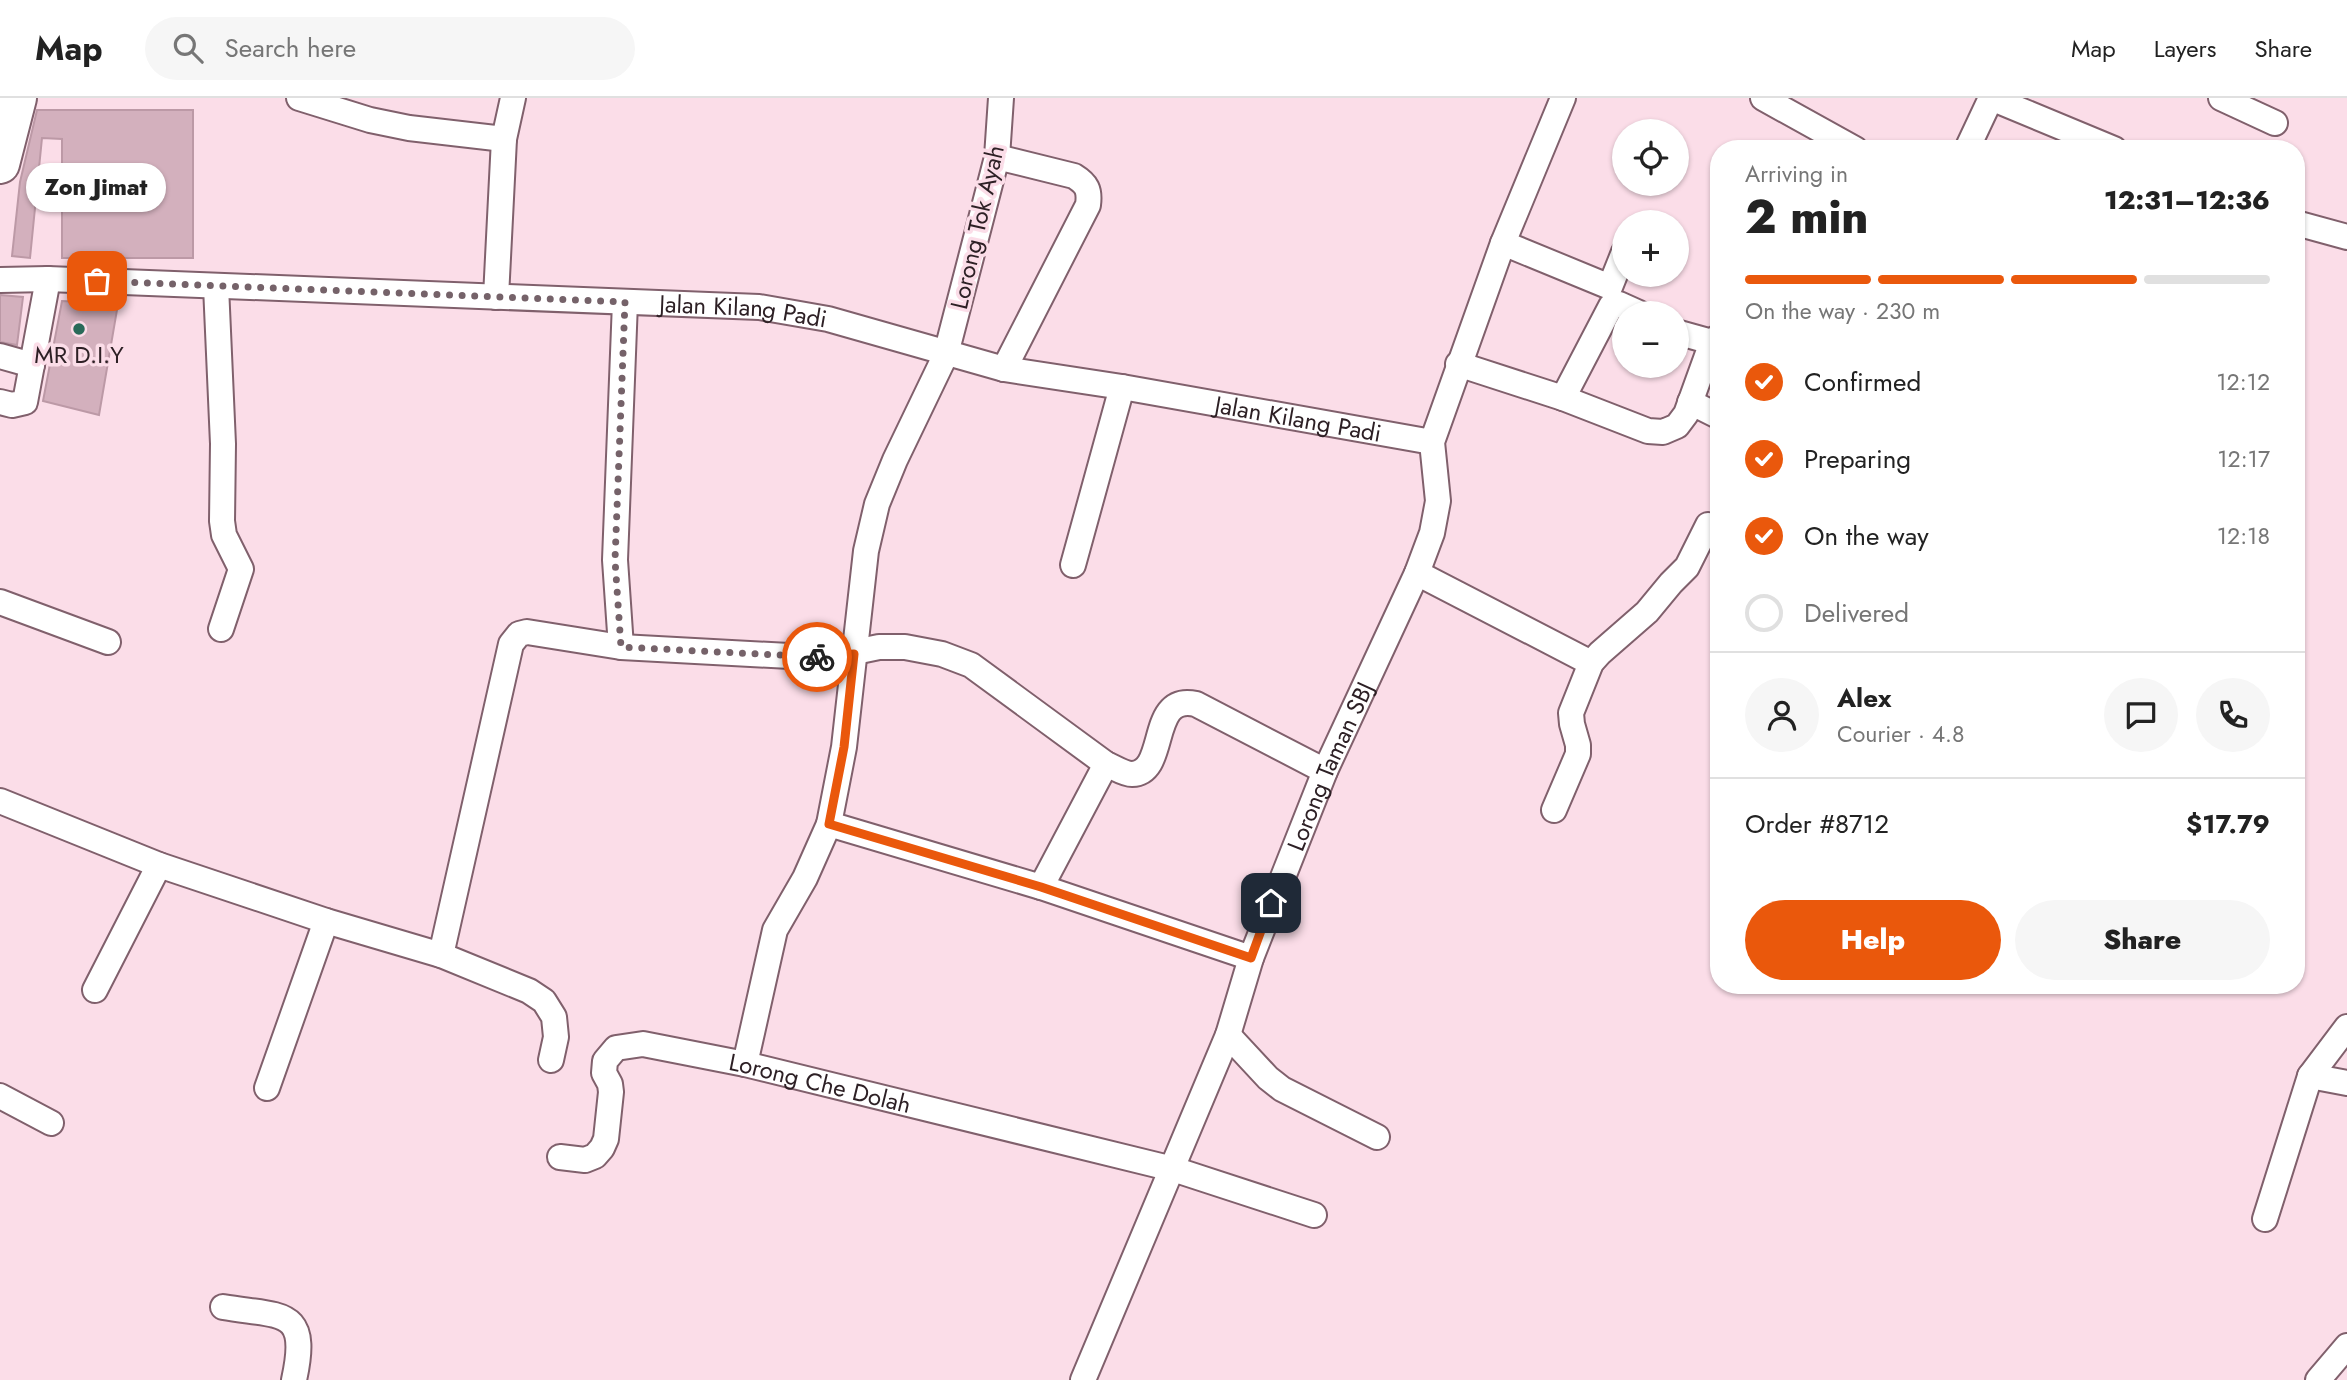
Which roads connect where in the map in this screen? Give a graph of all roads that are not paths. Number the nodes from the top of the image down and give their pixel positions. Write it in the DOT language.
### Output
graph roads {
  1 [pos="18,98"];
  2 [pos="299,98"];
  3 [pos="513,98"];
  4 [pos="1001,98"];
  5 [pos="1563,98"];
  6 [pos="1763,98"];
  7 [pos="1991,98"];
  8 [pos="2221,98"];
  9 [pos="2275,123"];
  10 [pos="504,139"];
  11 [pos="1839,140"];
  12 [pos="1970,140"];
  13 [pos="2092,140"];
  14 [pos="997,157"];
  15 [pos="0,164"];
  16 [pos="2305,225"];
  17 [pos="2347,237"];
  18 [pos="1503,243"];
  19 [pos="48,279"];
  20 [pos="0,280"];
  21 [pos="1612,281"];
  22 [pos="216,286"];
  23 [pos="496,297"];
  24 [pos="625,302"];
  25 [pos="1612,306"];
  26 [pos="1689,334"];
  27 [pos="1710,338"];
  28 [pos="1710,352"];
  29 [pos="946,354"];
  30 [pos="0,356"];
  31 [pos="1458,364"];
  32 [pos="32,365"];
  33 [pos="1004,369"];
  34 [pos="1122,387"];
  35 [pos="1563,398"];
  36 [pos="0,402"];
  37 [pos="1690,402"];
  38 [pos="1710,412"];
  39 [pos="1432,442"];
  40 [pos="1708,525"];
  41 [pos="1073,565"];
  42 [pos="1417,573"];
  43 [pos="0,602"];
  44 [pos="221,629"];
  45 [pos="108,642"];
  46 [pos="621,647"];
  47 [pos="854,654"];
  48 [pos="1591,663"];
  49 [pos="1106,764"];
  50 [pos="1325,771"];
  51 [pos="0,801"];
  52 [pos="1554,810"];
  53 [pos="829,824"];
  54 [pos="159,865"];
  55 [pos="1041,887"];
  56 [pos="326,920"];
  57 [pos="440,955"];
  58 [pos="1251,958"];
  59 [pos="95,990"];
  60 [pos="2347,1027"];
  61 [pos="1228,1035"];
  62 [pos="551,1060"];
  63 [pos="746,1064"];
  64 [pos="2310,1076"];
  65 [pos="2347,1083"];
  66 [pos="267,1088"];
  67 [pos="0,1096"];
  68 [pos="51,1122"];
  69 [pos="1377,1137"];
  70 [pos="560,1157"];
  71 [pos="1173,1169"];
  72 [pos="1314,1215"];
  73 [pos="2265,1219"];
  74 [pos="223,1307"];
  75 [pos="2347,1346"];
  76 [pos="294,1380"];
  77 [pos="1083,1380"];
  78 [pos="2318,1380"];
  1 -- 15 [label="highway"];
  2 -- 10 [label="street"];
  3 -- 10 [label="street"];
  4 -- 14 [label="street, Lorong Tok Ayah"];
  5 -- 18 [label="street"];
  6 -- 11 [label="street"];
  7 -- 12 [label="street"];
  7 -- 13 [label="street"];
  8 -- 9 [label="street"];
  10 -- 23 [label="street"];
  14 -- 29 [label="street, Lorong Tok Ayah"];
  14 -- 33 [label="street"];
  16 -- 17 [label="street"];
  18 -- 21 [label="street"];
  18 -- 31 [label="street"];
  19 -- 20 [label="street, Jalan Kilang Padi"];
  19 -- 22 [label="street, Jalan Kilang Padi"];
  19 -- 32 [label="street"];
  22 -- 23 [label="street, Jalan Kilang Padi"];
  22 -- 44 [label="street"];
  23 -- 24 [label="street, Jalan Kilang Padi"];
  24 -- 29 [label="street, Jalan Kilang Padi"];
  24 -- 46 [label="street"];
  25 -- 35 [label="street"];
  26 -- 27 [label="street"];
  28 -- 37 [label="street"];
  29 -- 33 [label="street, Jalan Kilang Padi"];
  29 -- 47 [label="street"];
  30 -- 32 [label="street"];
  31 -- 35 [label="street"];
  31 -- 39 [label="street"];
  32 -- 36 [label="street"];
  33 -- 34 [label="street, Jalan Kilang Padi"];
  34 -- 39 [label="street, Jalan Kilang Padi"];
  34 -- 41 [label="street"];
  35 -- 37 [label="street"];
  37 -- 38 [label="street"];
  39 -- 42 [label="street, Lorong Taman SBJ"];
  40 -- 48 [label="street"];
  42 -- 48 [label="street"];
  42 -- 50 [label="street, Lorong Taman SBJ"];
  43 -- 45 [label="street"];
  46 -- 47 [label="street"];
  46 -- 57 [label="street"];
  47 -- 49 [label="street"];
  47 -- 53 [label="street"];
  48 -- 52 [label="street"];
  49 -- 50 [label="street"];
  49 -- 55 [label="street"];
  50 -- 58 [label="street, Lorong Taman SBJ"];
  51 -- 54 [label="street"];
  53 -- 55 [label="street"];
  53 -- 63 [label="street"];
  54 -- 56 [label="street"];
  54 -- 59 [label="street"];
  55 -- 58 [label="street"];
  56 -- 57 [label="street"];
  56 -- 66 [label="street"];
  57 -- 62 [label="street"];
  58 -- 61 [label="street, Lorong Taman SBJ"];
  60 -- 64 [label="street"];
  61 -- 69 [label="street"];
  61 -- 71 [label="street, Lorong Taman SBJ"];
  63 -- 70 [label="street, Lorong Che Dolah"];
  63 -- 71 [label="street, Lorong Che Dolah"];
  64 -- 65 [label="street"];
  64 -- 73 [label="street"];
  67 -- 68 [label="street"];
  71 -- 72 [label="street, Lorong Che Dolah"];
  71 -- 77 [label="street, Lorong Taman SBJ"];
  74 -- 76 [label="street"];
  75 -- 78 [label="street"];
}
